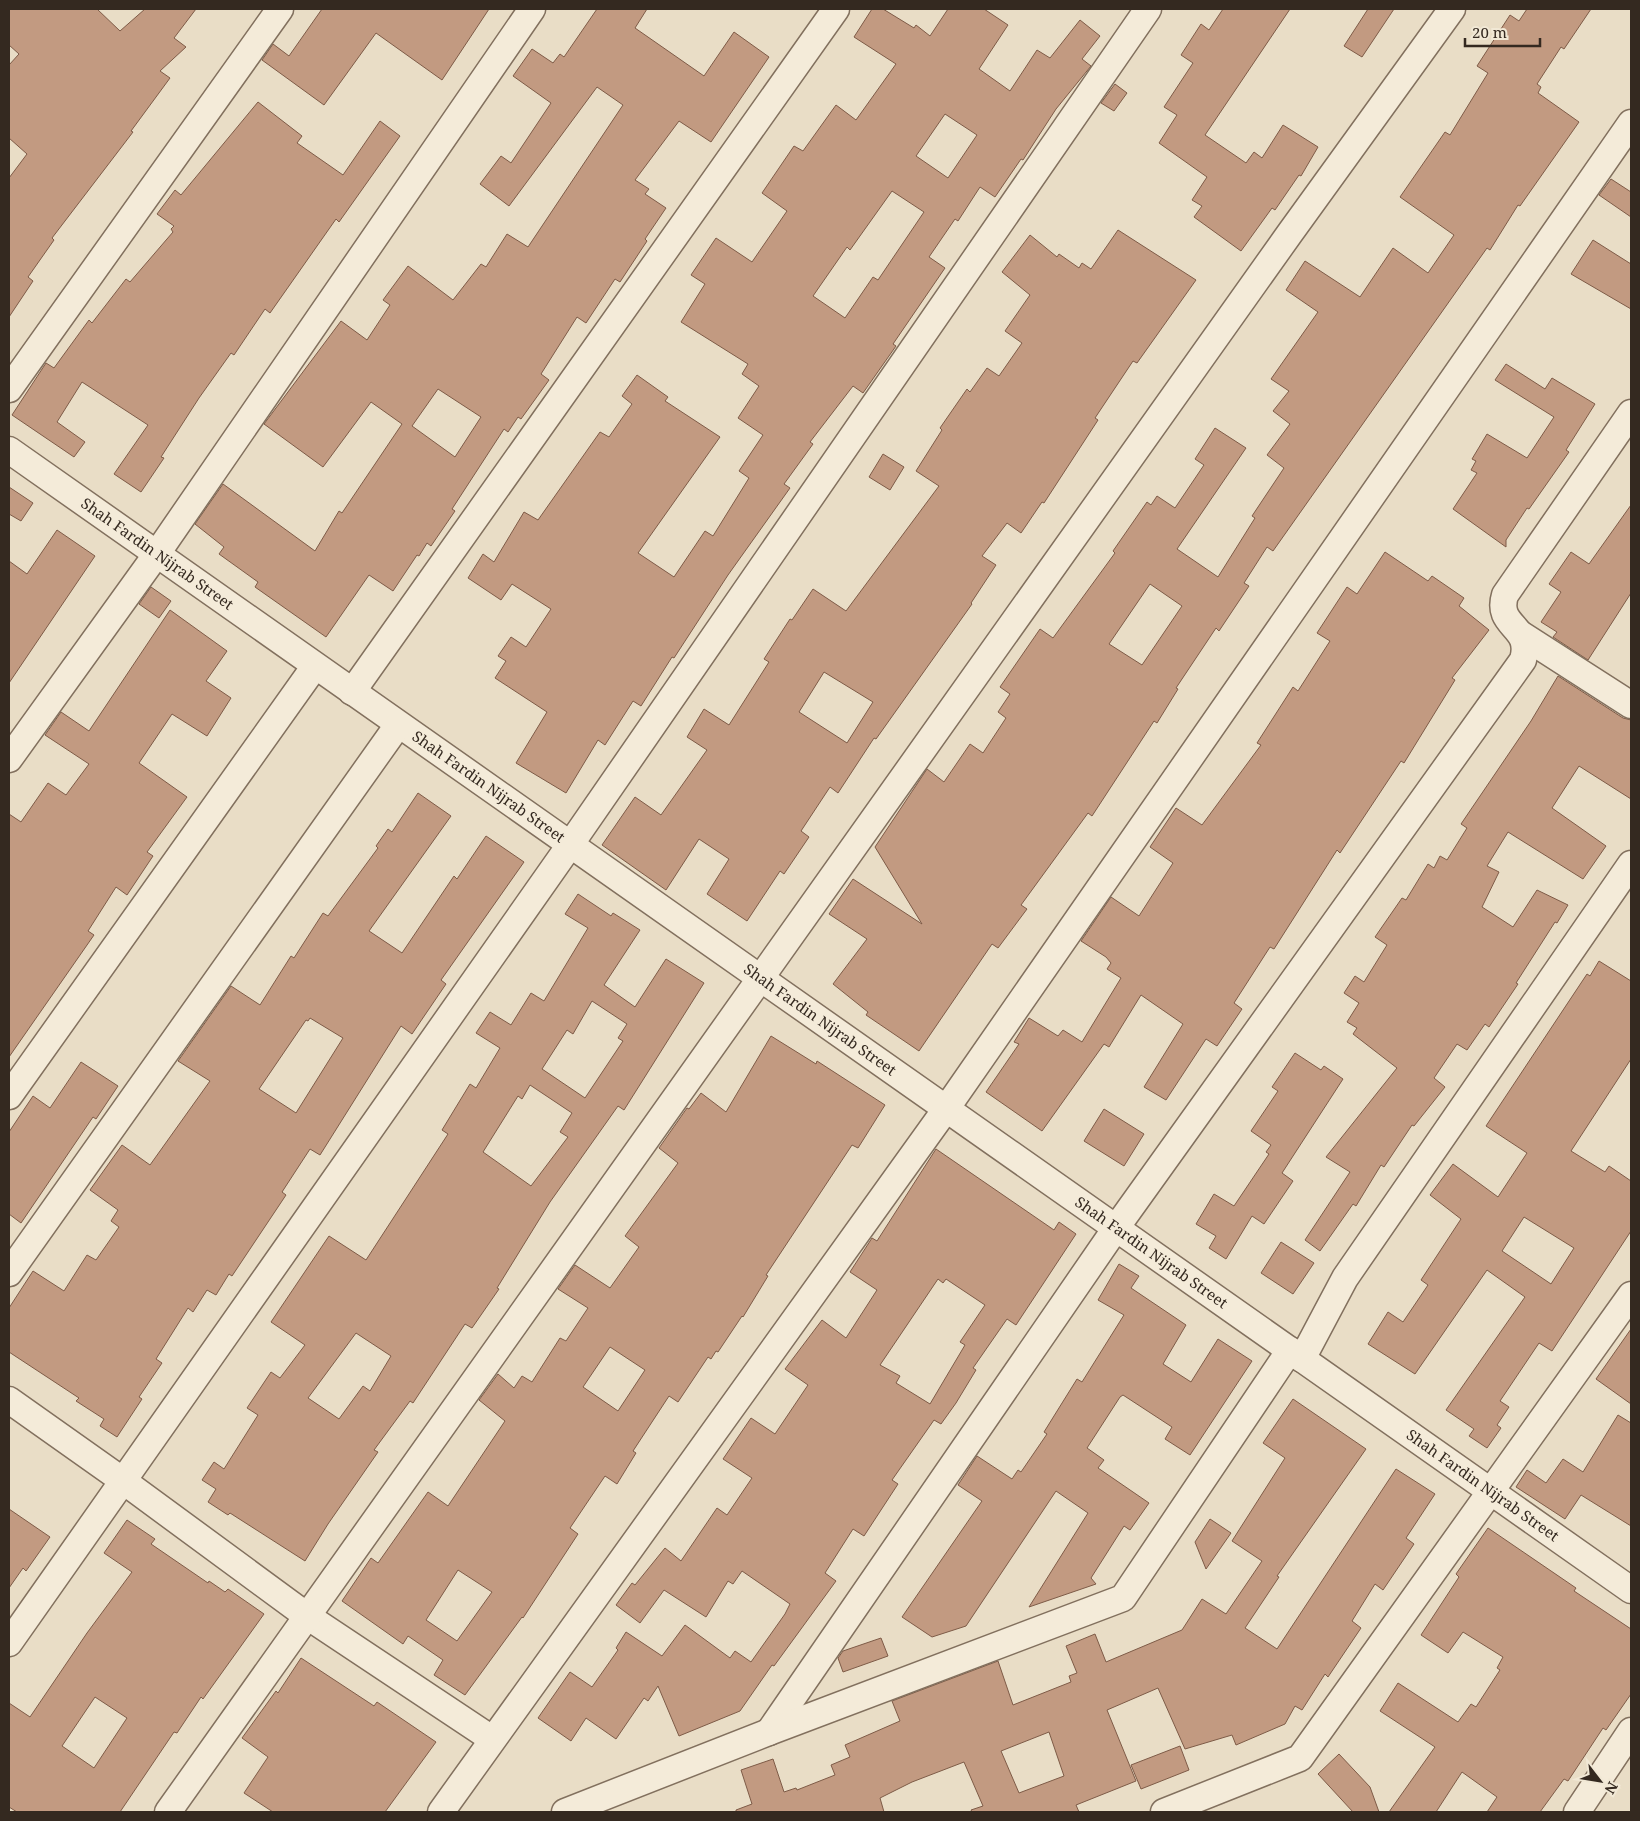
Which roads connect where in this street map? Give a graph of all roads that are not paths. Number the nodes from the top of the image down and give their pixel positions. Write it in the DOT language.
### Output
graph roads {
  1 [pos="280,9"];
  2 [pos="532,9"];
  3 [pos="836,9"];
  4 [pos="1148,9"];
  5 [pos="1452,9"];
  6 [pos="1631,123"];
  7 [pos="9,389"];
  8 [pos="1631,413"];
  9 [pos="9,450"];
  10 [pos="156,554"];
  11 [pos="1522,635"];
  12 [pos="315,666"];
  13 [pos="352,692"];
  14 [pos="1631,705"];
  15 [pos="398,725"];
  16 [pos="9,759"];
  17 [pos="570,845"];
  18 [pos="1631,864"];
  19 [pos="762,980"];
  20 [pos="9,1096"];
  21 [pos="946,1109"];
  22 [pos="1116,1228"];
  23 [pos="9,1273"];
  24 [pos="1631,1295"];
  25 [pos="1296,1355"];
  26 [pos="9,1400"];
  27 [pos="122,1480"];
  28 [pos="1490,1491"];
  29 [pos="1631,1590"];
  30 [pos="307,1616"];
  31 [pos="9,1643"];
  32 [pos="1631,1731"];
  33 [pos="769,1732"];
  34 [pos="492,1739"];
  35 [pos="168,1812"];
  36 [pos="442,1812"];
  37 [pos="565,1812"];
  38 [pos="1164,1812"];
  39 [pos="1577,1812"];
  1 -- 7 [label="street"];
  2 -- 10 [label="street"];
  3 -- 13 [label="street"];
  4 -- 17 [label="street"];
  5 -- 19 [label="street"];
  6 -- 21 [label="street"];
  8 -- 11 [label="street"];
  9 -- 10 [label="street, Shah Fardin Nijrab Street"];
  10 -- 12 [label="street, Shah Fardin Nijrab Street"];
  10 -- 16 [label="street"];
  11 -- 14 [label="street"];
  11 -- 22 [label="street"];
  12 -- 13 [label="street, Shah Fardin Nijrab Street"];
  12 -- 20 [label="street"];
  13 -- 15 [label="street, Shah Fardin Nijrab Street"];
  15 -- 17 [label="street, Shah Fardin Nijrab Street"];
  15 -- 23 [label="street"];
  17 -- 19 [label="street, Shah Fardin Nijrab Street"];
  17 -- 27 [label="street"];
  18 -- 25 [label="street"];
  19 -- 21 [label="street, Shah Fardin Nijrab Street"];
  19 -- 30 [label="street"];
  21 -- 22 [label="street, Shah Fardin Nijrab Street"];
  21 -- 34 [label="street"];
  22 -- 25 [label="street, Shah Fardin Nijrab Street"];
  22 -- 33 [label="street"];
  24 -- 28 [label="street"];
  25 -- 28 [label="street, Shah Fardin Nijrab Street"];
  25 -- 33 [label="street"];
  26 -- 27 [label="street"];
  27 -- 30 [label="street"];
  27 -- 31 [label="street"];
  28 -- 29 [label="street, Shah Fardin Nijrab Street"];
  28 -- 38 [label="street"];
  30 -- 34 [label="street"];
  30 -- 35 [label="street"];
  32 -- 39 [label="street"];
  33 -- 37 [label="street"];
  34 -- 36 [label="street"];
}
